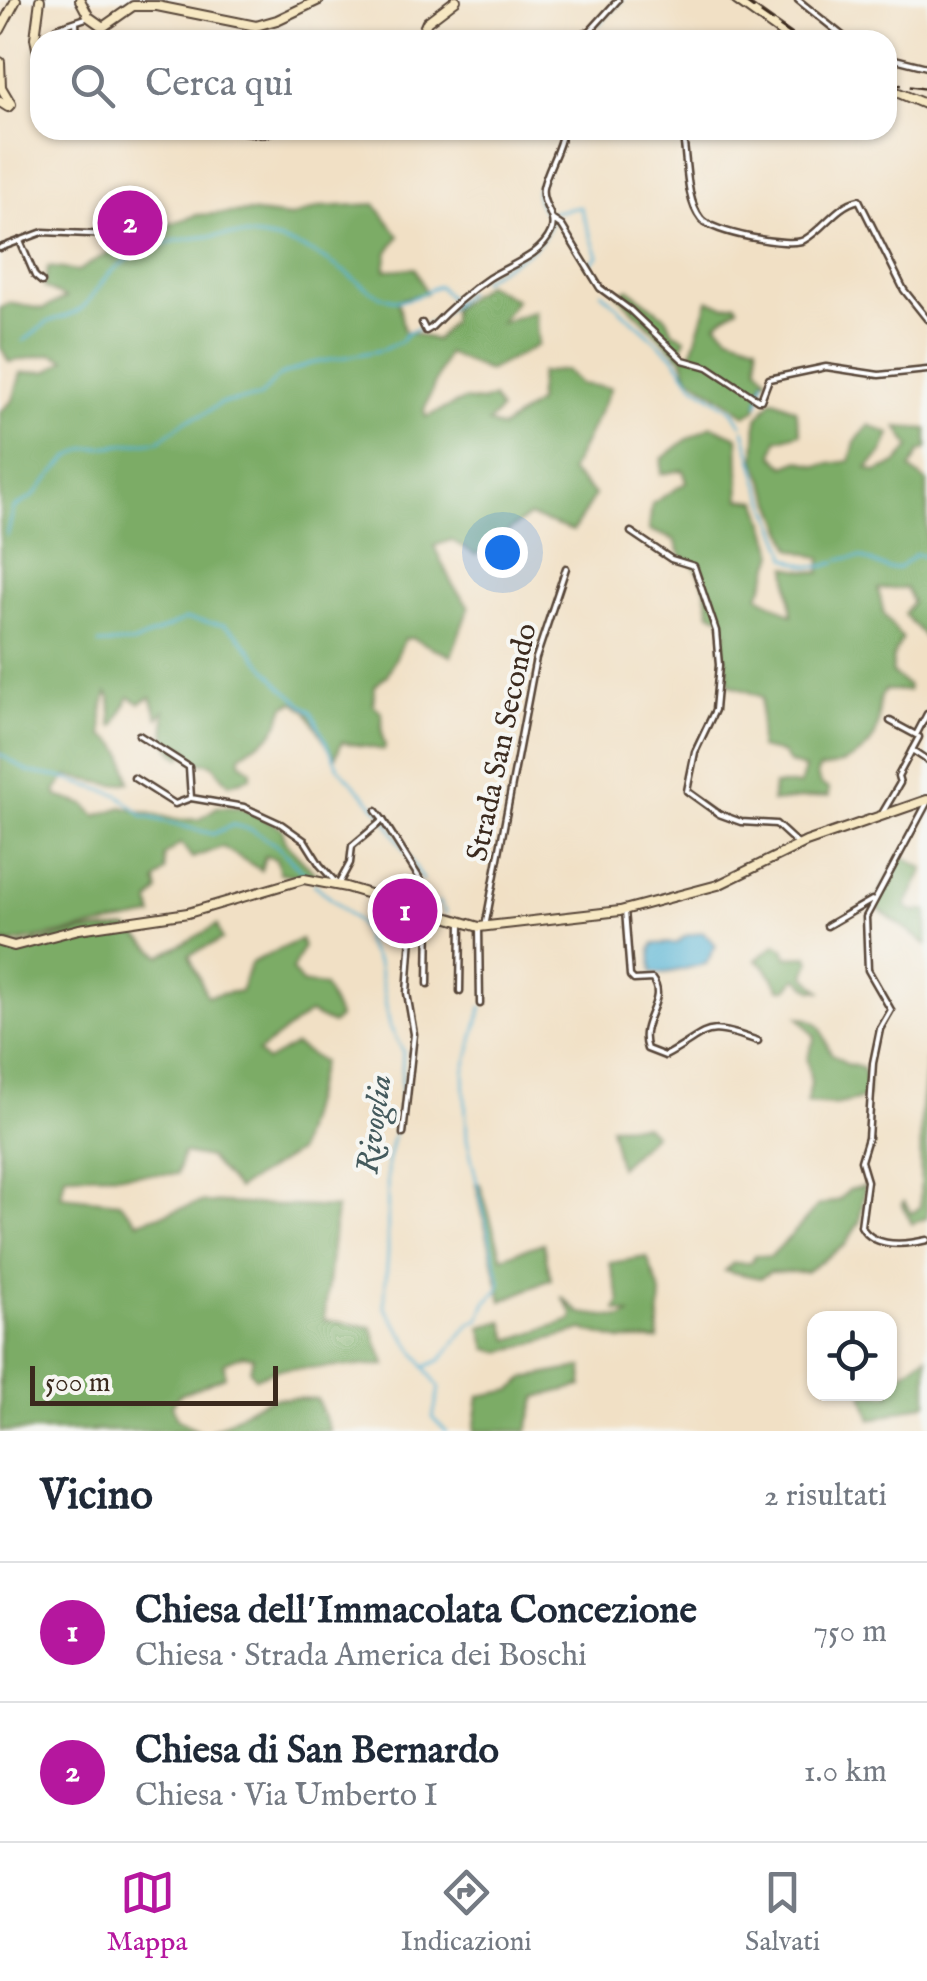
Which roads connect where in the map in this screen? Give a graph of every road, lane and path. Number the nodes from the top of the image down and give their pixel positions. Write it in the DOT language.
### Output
graph roads {
  1 [pos="16,0"];
  2 [pos="40,0"];
  3 [pos="80,0"];
  4 [pos="319,0"];
  5 [pos="456,0"];
  6 [pos="618,0"];
  7 [pos="736,0"];
  8 [pos="798,0"];
  9 [pos="88,17"];
  10 [pos="76,22"];
  11 [pos="0,30"];
  12 [pos="36,30"];
  13 [pos="55,30"];
  14 [pos="76,30"];
  15 [pos="423,30"];
  16 [pos="590,30"];
  17 [pos="778,30"];
  18 [pos="836,30"];
  19 [pos="897,59"];
  20 [pos="0,62"];
  21 [pos="927,66"];
  22 [pos="897,92"];
  23 [pos="0,102"];
  24 [pos="927,104"];
  25 [pos="560,140"];
  26 [pos="684,144"];
  27 [pos="553,220"];
  28 [pos="132,227"];
  29 [pos="20,241"];
  30 [pos="0,248"];
  31 [pos="42,282"];
  32 [pos="927,319"];
  33 [pos="422,324"];
  34 [pos="927,370"];
  35 [pos="631,532"];
  36 [pos="566,568"];
  37 [pos="927,714"];
  38 [pos="890,721"];
  39 [pos="138,736"];
  40 [pos="919,736"];
  41 [pos="912,750"];
  42 [pos="927,760"];
  43 [pos="134,778"];
  44 [pos="191,798"];
  45 [pos="927,802"];
  46 [pos="376,811"];
  47 [pos="881,816"];
  48 [pos="383,820"];
  49 [pos="800,846"];
  50 [pos="338,885"];
  51 [pos="872,900"];
  52 [pos="414,908"];
  53 [pos="625,910"];
  54 [pos="429,913"];
  55 [pos="442,917"];
  56 [pos="461,922"];
  57 [pos="482,926"];
  58 [pos="826,926"];
  59 [pos="0,942"];
  60 [pos="428,984"];
  61 [pos="460,991"];
  62 [pos="480,1004"];
  63 [pos="758,1042"];
  64 [pos="403,1134"];
  65 [pos="927,1240"];
  1 -- 11 [label="street"];
  2 -- 12 [label="street"];
  3 -- 9 [label="street"];
  4 -- 9 [label="street"];
  5 -- 15 [label="street"];
  6 -- 16 [label="street"];
  7 -- 17 [label="street"];
  8 -- 18 [label="street"];
  9 -- 10 [label="street"];
  10 -- 13 [label="street"];
  10 -- 14 [label="street"];
  19 -- 21 [label="street"];
  20 -- 23 [label="street"];
  22 -- 24 [label="street"];
  25 -- 27 [label="street"];
  26 -- 32 [label="street"];
  27 -- 33 [label="street"];
  27 -- 34 [label="street"];
  28 -- 29 [label="street"];
  29 -- 30 [label="street"];
  29 -- 31 [label="street"];
  35 -- 49 [label="street"];
  36 -- 57 [label="street, Strada San Secondo"];
  37 -- 38 [label="street"];
  39 -- 44 [label="street"];
  40 -- 41 [label="street"];
  41 -- 42 [label="street"];
  41 -- 47 [label="street"];
  43 -- 44 [label="street"];
  44 -- 50 [label="street"];
  45 -- 47 [label="street"];
  45 -- 51 [label="street"];
  46 -- 48 [label="street"];
  47 -- 49 [label="street"];
  48 -- 50 [label="street"];
  48 -- 55 [label="street"];
  49 -- 53 [label="street"];
  50 -- 52 [label="street"];
  50 -- 59 [label="street"];
  51 -- 58 [label="street"];
  51 -- 65 [label="street"];
  52 -- 54 [label="street"];
  52 -- 64 [label="street"];
  53 -- 57 [label="street"];
  53 -- 63 [label="street"];
  54 -- 55 [label="street"];
  54 -- 60 [label="street"];
  55 -- 56 [label="street"];
  56 -- 57 [label="street"];
  56 -- 61 [label="street"];
  57 -- 62 [label="street, Strada San Secondo"];
}
